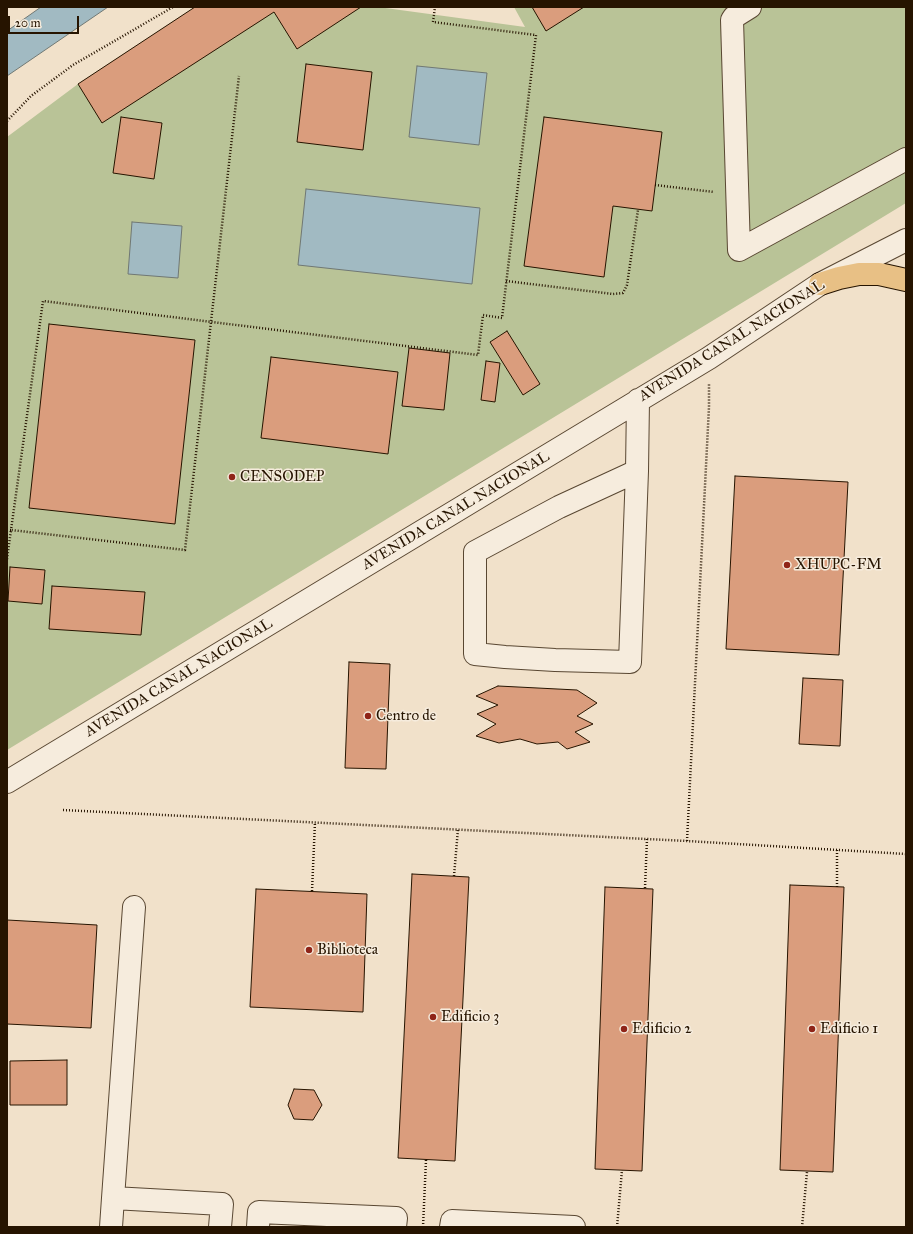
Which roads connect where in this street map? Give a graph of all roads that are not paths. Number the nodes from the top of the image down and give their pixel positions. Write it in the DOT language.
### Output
graph roads {
  1 [pos="750,7"];
  2 [pos="906,159"];
  3 [pos="906,240"];
  4 [pos="906,280"];
  5 [pos="820,284"];
  6 [pos="638,400"];
  7 [pos="637,471"];
  8 [pos="7,782"];
  9 [pos="134,907"];
  10 [pos="113,1198"];
  11 [pos="111,1227"];
  12 [pos="220,1227"];
  13 [pos="258,1227"];
  14 [pos="395,1227"];
  15 [pos="451,1227"];
  16 [pos="574,1227"];
  1 -- 2 [label="street"];
  3 -- 5 [label="street, AVENIDA CANAL NACIONAL"];
  4 -- 5 [label="main road"];
  5 -- 6 [label="street, AVENIDA CANAL NACIONAL"];
  6 -- 7 [label="street"];
  6 -- 8 [label="street, AVENIDA CANAL NACIONAL"];
  7 -- 7 [label="street"];
  9 -- 10 [label="street"];
  10 -- 11 [label="street"];
  10 -- 12 [label="street"];
  13 -- 14 [label="street"];
  15 -- 16 [label="street"];
}
